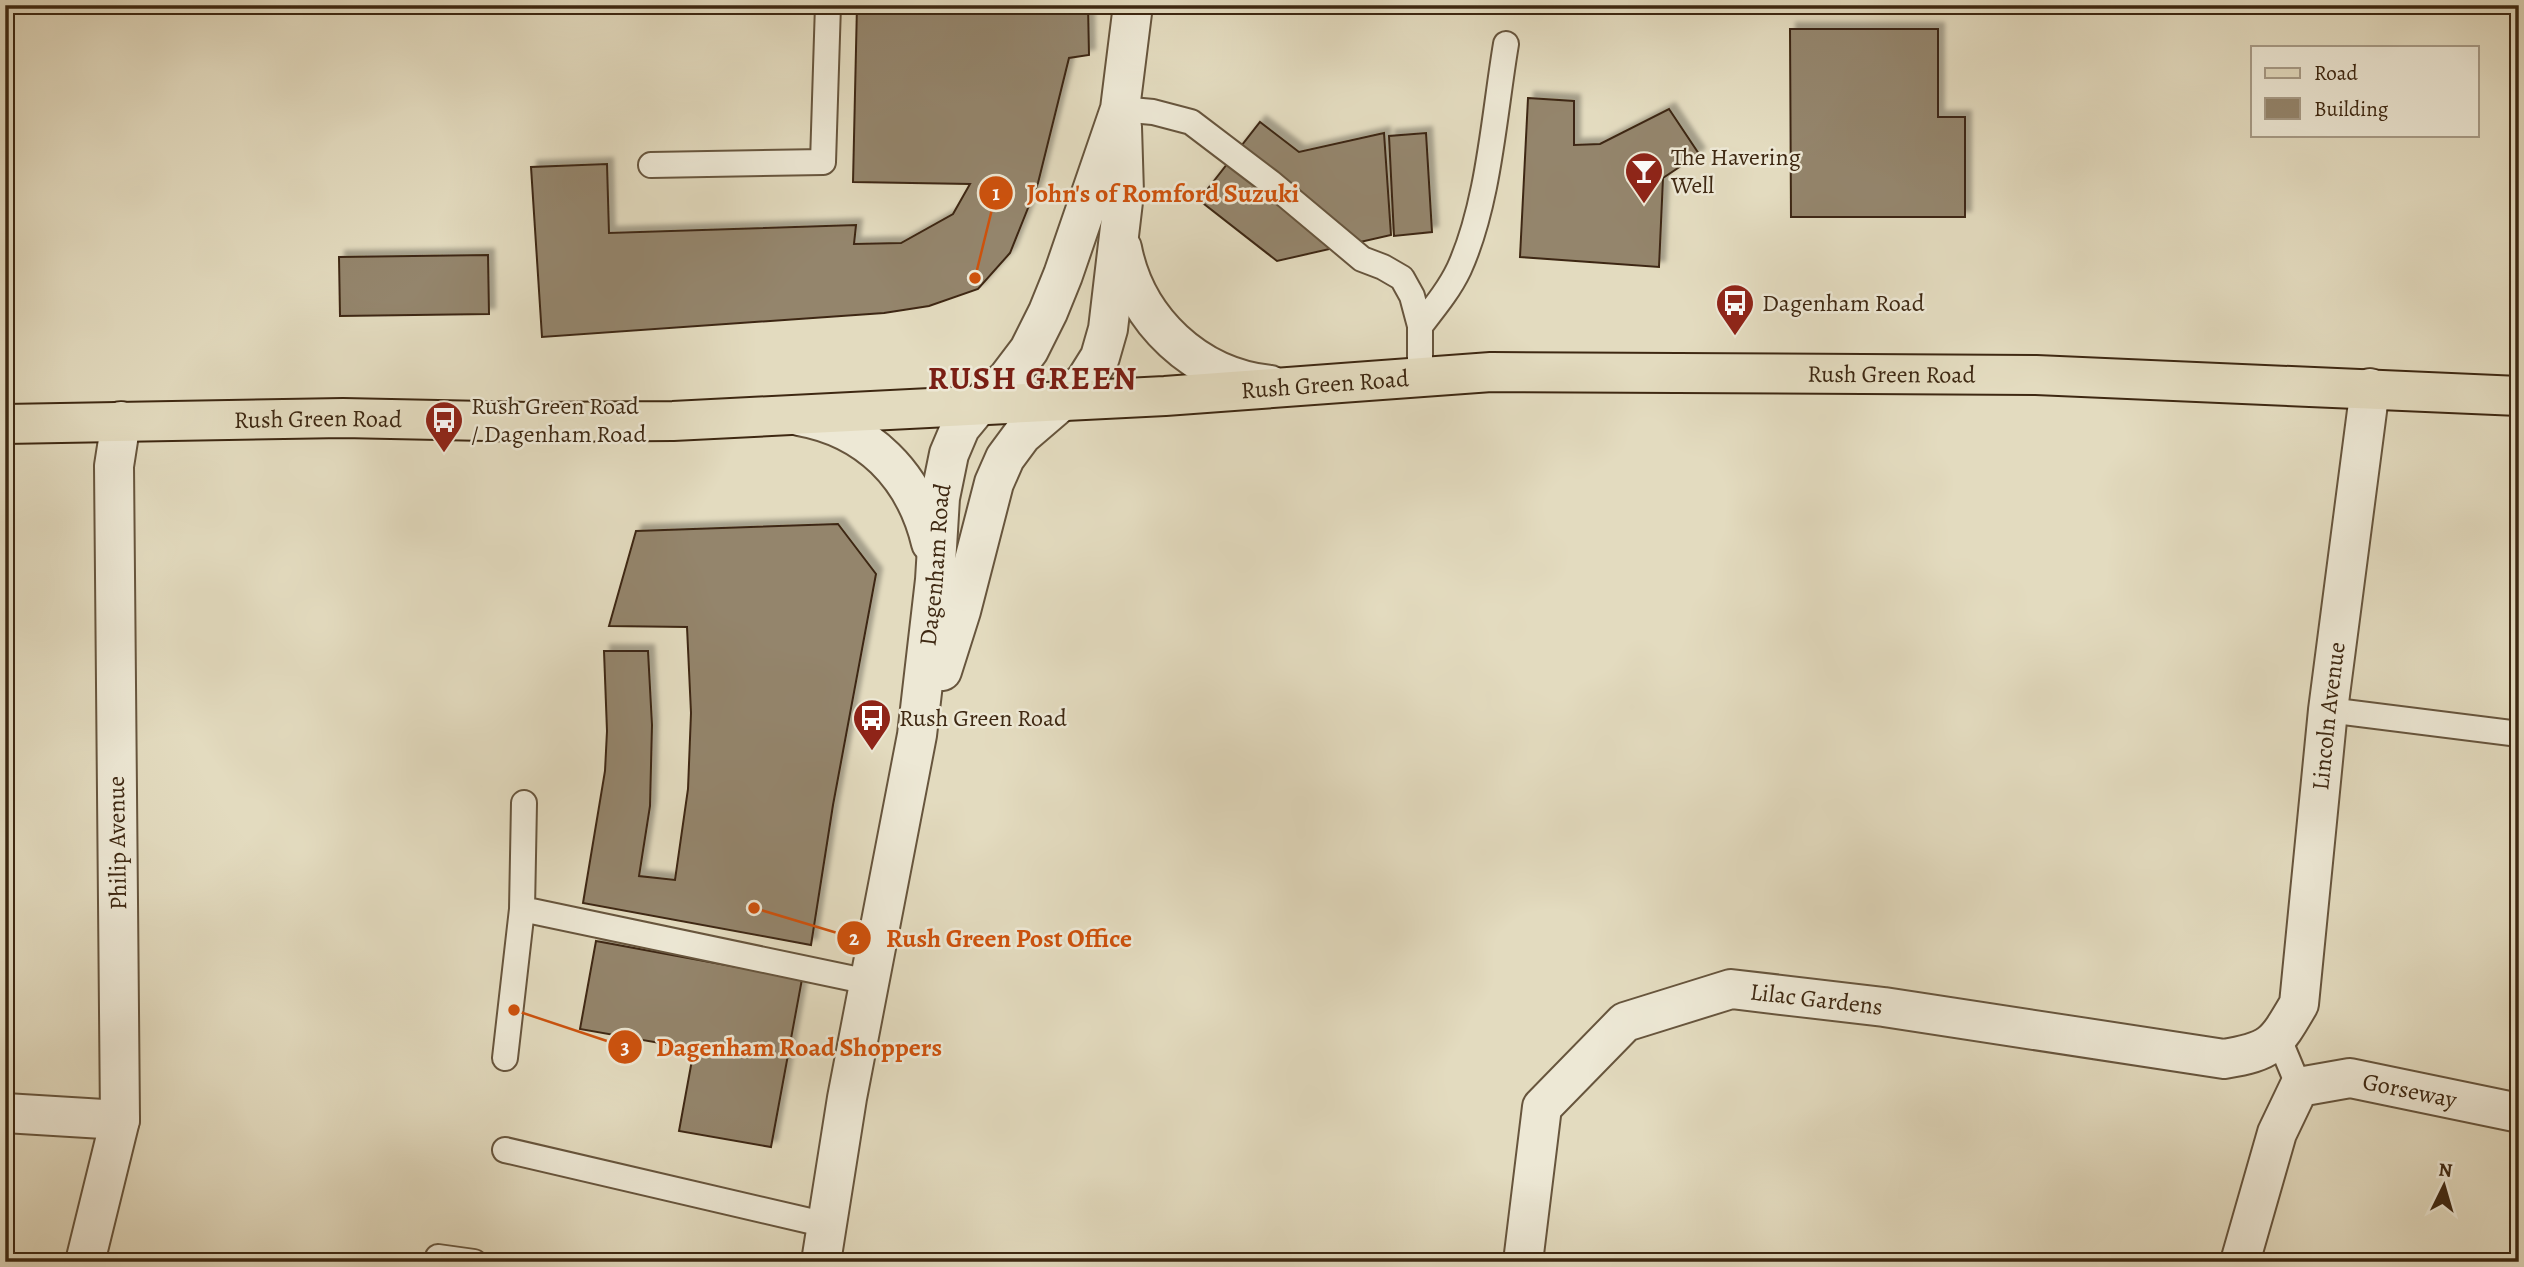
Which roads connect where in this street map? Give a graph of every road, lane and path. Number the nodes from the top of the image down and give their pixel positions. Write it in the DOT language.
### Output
graph roads {
  1 [pos="828,5"];
  2 [pos="1133,5"];
  3 [pos="1506,44"];
  4 [pos="1120,109"];
  5 [pos="651,165"];
  6 [pos="1120,236"];
  7 [pos="1048,312"];
  8 [pos="1420,326"];
  9 [pos="1420,376"];
  10 [pos="1286,387"];
  11 [pos="2370,388"];
  12 [pos="2519,396"];
  13 [pos="1064,401"];
  14 [pos="979,405"];
  15 [pos="783,414"];
  16 [pos="121,421"];
  17 [pos="5,424"];
  18 [pos="994,483"];
  19 [pos="935,580"];
  20 [pos="2328,710"];
  21 [pos="2519,734"];
  22 [pos="917,735"];
  23 [pos="524,803"];
  24 [pos="522,909"];
  25 [pos="869,982"];
  26 [pos="2279,1039"];
  27 [pos="505,1058"];
  28 [pos="2299,1087"];
  29 [pos="5,1113"];
  30 [pos="2519,1113"];
  31 [pos="120,1120"];
  32 [pos="505,1150"];
  33 [pos="827,1225"];
  34 [pos="439,1256"];
  35 [pos="85,1262"];
  36 [pos="474,1262"];
  37 [pos="821,1262"];
  38 [pos="1523,1262"];
  39 [pos="2240,1262"];
  1 -- 5 [label="lane"];
  2 -- 4 [label="street, Dagenham Road"];
  3 -- 8 [label="lane"];
  4 -- 6 [label="street, Dagenham Road"];
  4 -- 7 [label="street, Dagenham Road"];
  4 -- 8 [label="lane"];
  6 -- 10 [label="street"];
  6 -- 13 [label="street, Dagenham Road"];
  7 -- 13 [label="street, Dagenham Road"];
  7 -- 14 [label="street, Dagenham Road"];
  8 -- 9 [label="lane"];
  9 -- 10 [label="main road, Rush Green Road"];
  9 -- 11 [label="main road, Rush Green Road"];
  10 -- 13 [label="main road, Rush Green Road"];
  11 -- 12 [label="main road, Rush Green Road"];
  11 -- 20 [label="street, Lincoln Avenue"];
  13 -- 14 [label="main road, Rush Green Road"];
  13 -- 18 [label="street, Dagenham Road"];
  14 -- 15 [label="main road, Rush Green Road"];
  14 -- 18 [label="street, Dagenham Road"];
  14 -- 19 [label="street, Dagenham Road"];
  15 -- 16 [label="main road, Rush Green Road"];
  15 -- 19 [label="street"];
  16 -- 17 [label="main road, Rush Green Road"];
  16 -- 31 [label="street, Philip Avenue"];
  18 -- 22 [label="street, Dagenham Road"];
  19 -- 22 [label="street, Dagenham Road"];
  20 -- 21 [label="lane"];
  20 -- 26 [label="street, Lincoln Avenue"];
  22 -- 25 [label="street, Dagenham Road"];
  23 -- 24 [label="lane"];
  24 -- 25 [label="lane"];
  24 -- 27 [label="lane"];
  25 -- 33 [label="street, Dagenham Road"];
  26 -- 28 [label="lane"];
  26 -- 38 [label="street, Lilac Gardens"];
  28 -- 30 [label="street, Gorseway"];
  28 -- 39 [label="street"];
  29 -- 31 [label="street"];
  31 -- 35 [label="street, Philip Avenue"];
  32 -- 33 [label="lane"];
  33 -- 37 [label="street, Dagenham Road"];
  34 -- 36 [label="lane"];
}
